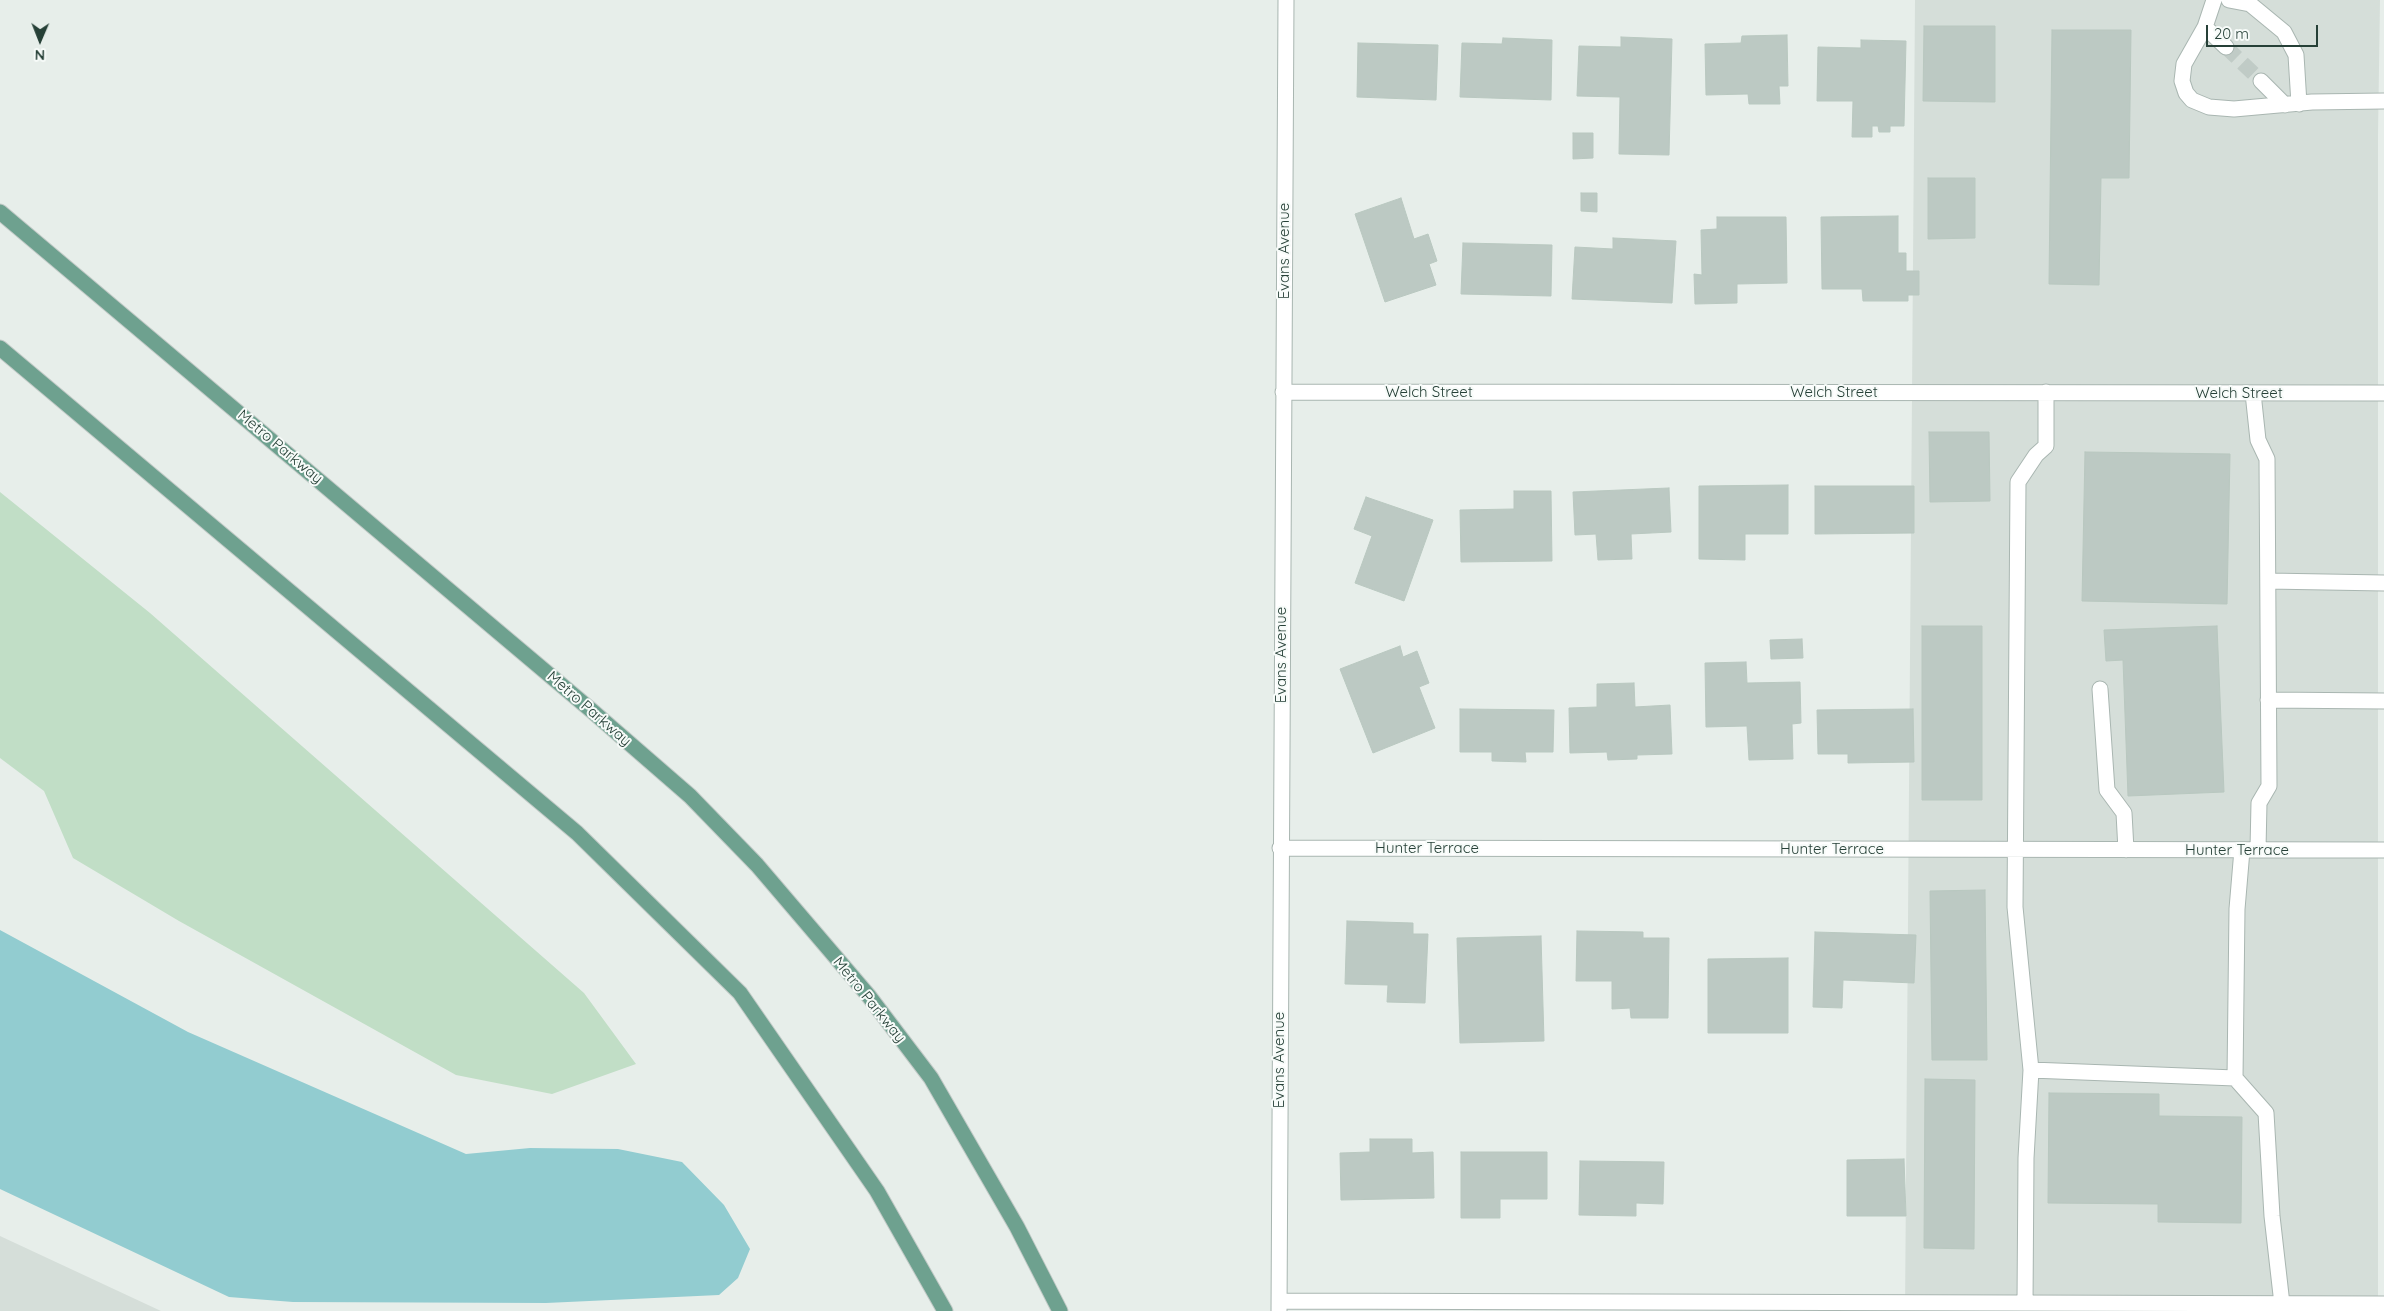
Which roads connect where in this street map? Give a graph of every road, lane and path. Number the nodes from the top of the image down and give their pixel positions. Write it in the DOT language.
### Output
graph roads {
  1 [pos="1286,0"];
  2 [pos="2214,0"];
  3 [pos="2229,0"];
  4 [pos="2205,27"];
  5 [pos="2226,47"];
  6 [pos="2260,81"];
  7 [pos="2384,101"];
  8 [pos="2292,104"];
  9 [pos="0,212"];
  10 [pos="0,348"];
  11 [pos="1284,392"];
  12 [pos="2046,392"];
  13 [pos="2253,393"];
  14 [pos="2384,393"];
  15 [pos="2268,580"];
  16 [pos="2384,583"];
  17 [pos="2100,689"];
  18 [pos="2268,700"];
  19 [pos="2384,701"];
  20 [pos="1280,848"];
  21 [pos="2014,849"];
  22 [pos="2126,850"];
  23 [pos="2242,850"];
  24 [pos="2258,850"];
  25 [pos="2384,850"];
  26 [pos="2031,1070"];
  27 [pos="2235,1078"];
  28 [pos="2025,1303"];
  29 [pos="2282,1304"];
  30 [pos="2384,1304"];
  31 [pos="1279,1306"];
  32 [pos="2001,1307"];
  33 [pos="2260,1307"];
  34 [pos="944,1311"];
  35 [pos="1060,1311"];
  1 -- 11 [label="street, Evans Avenue"];
  2 -- 4 [label="street"];
  3 -- 8 [label="street"];
  4 -- 5 [label="street"];
  4 -- 8 [label="street"];
  6 -- 8 [label="street"];
  7 -- 8 [label="street"];
  9 -- 35 [label="main road, Metro Parkway"];
  10 -- 34 [label="main road"];
  11 -- 12 [label="street, Welch Street"];
  11 -- 20 [label="street, Evans Avenue"];
  12 -- 13 [label="street, Welch Street"];
  12 -- 21 [label="street"];
  13 -- 14 [label="street, Welch Street"];
  13 -- 15 [label="street"];
  15 -- 16 [label="street"];
  15 -- 18 [label="street"];
  17 -- 22 [label="street"];
  18 -- 19 [label="street"];
  18 -- 24 [label="street"];
  20 -- 21 [label="street, Hunter Terrace"];
  20 -- 31 [label="street, Evans Avenue"];
  21 -- 22 [label="street, Hunter Terrace"];
  21 -- 26 [label="street"];
  22 -- 23 [label="street, Hunter Terrace"];
  23 -- 24 [label="street, Hunter Terrace"];
  23 -- 27 [label="street"];
  24 -- 25 [label="street, Hunter Terrace"];
  26 -- 27 [label="street"];
  26 -- 28 [label="street"];
  27 -- 29 [label="street"];
  28 -- 32 [label="street"];
  28 -- 33 [label="street"];
  29 -- 30 [label="street"];
  29 -- 33 [label="street"];
  31 -- 32 [label="street"];
}
